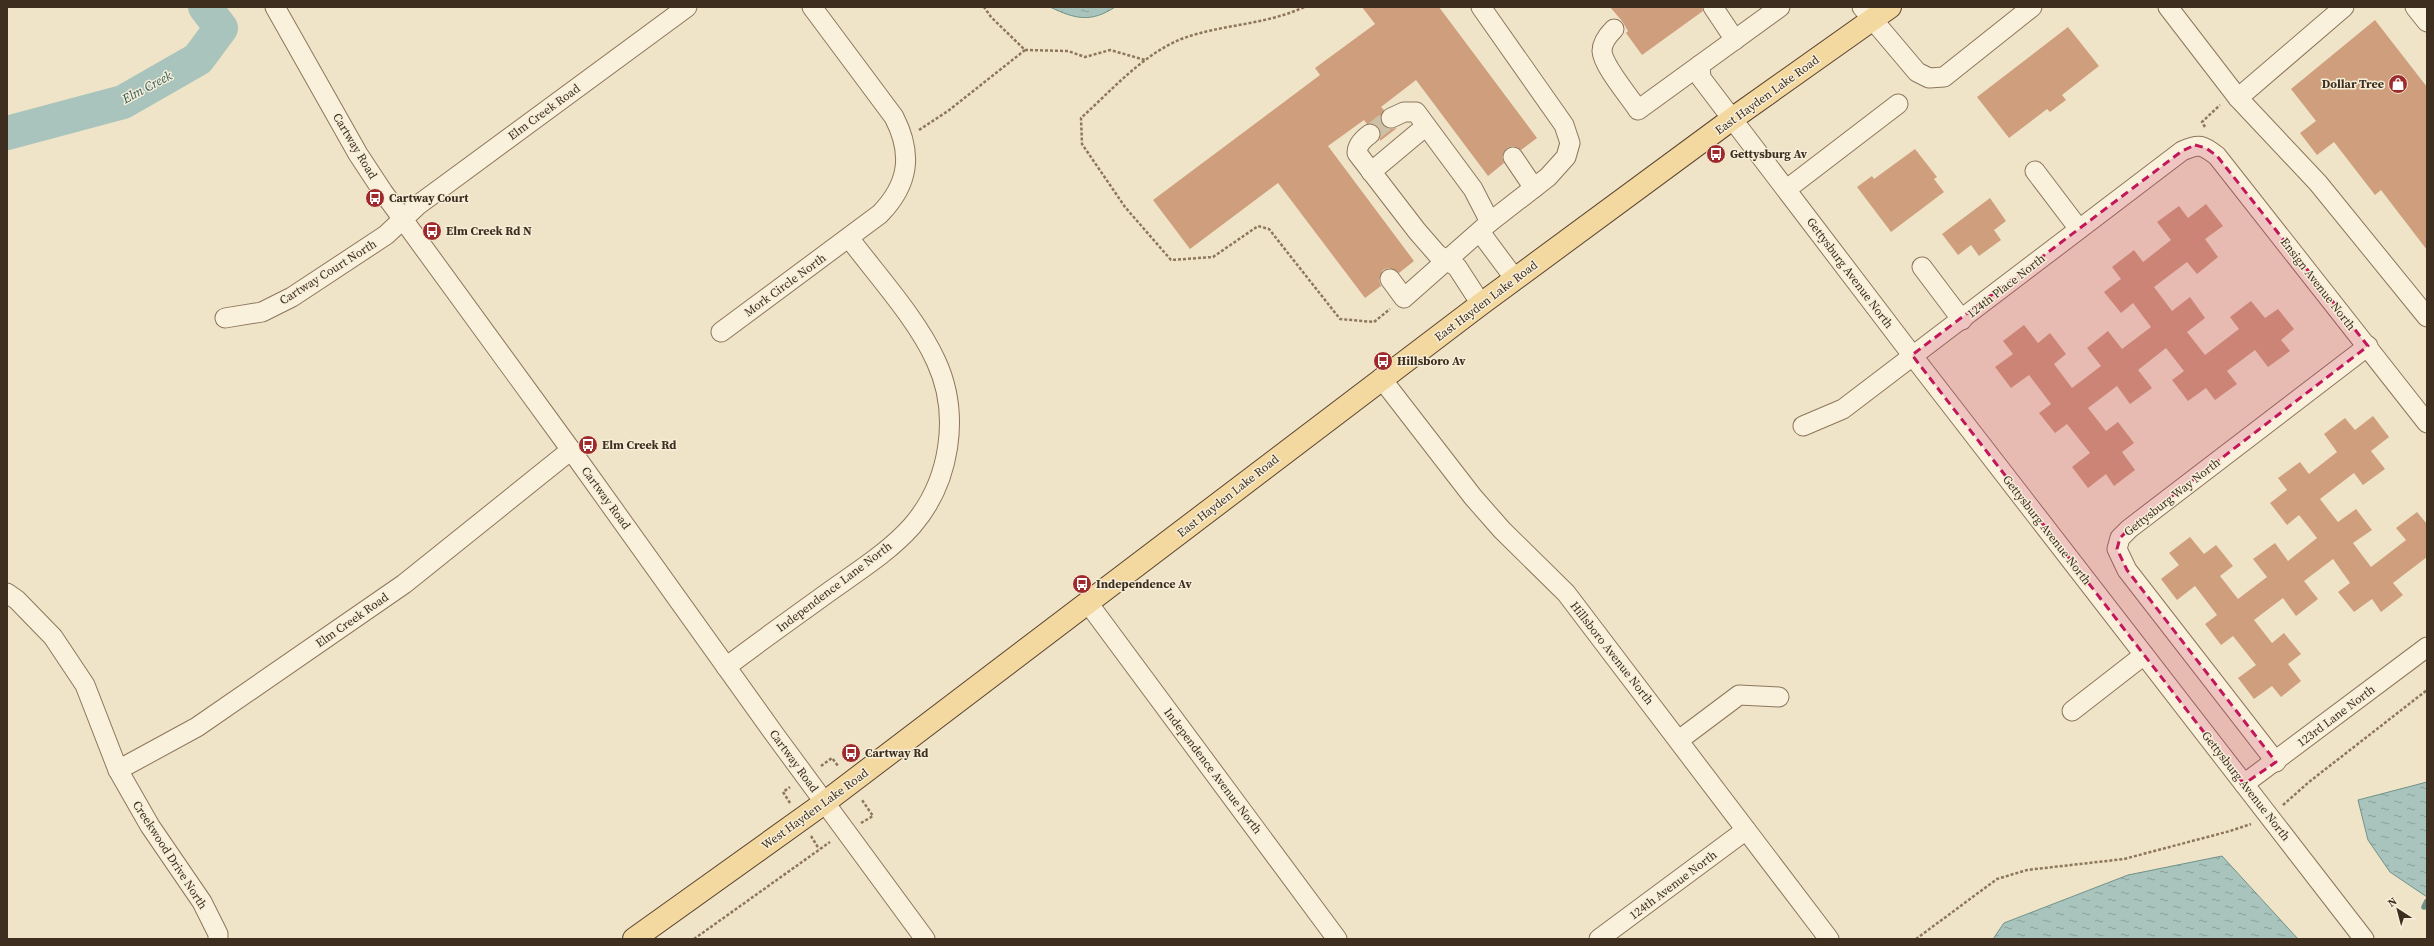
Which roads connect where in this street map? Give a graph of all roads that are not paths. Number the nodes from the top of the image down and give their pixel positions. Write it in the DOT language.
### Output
graph roads {
  1 [pos="275,7"];
  2 [pos="687,7"];
  3 [pos="812,7"];
  4 [pos="1482,7"];
  5 [pos="1713,7"];
  6 [pos="1890,7"];
  7 [pos="2032,7"];
  8 [pos="2168,7"];
  9 [pos="2344,7"];
  10 [pos="2416,7"];
  11 [pos="1776,8"];
  12 [pos="1867,13"];
  13 [pos="2427,22"];
  14 [pos="1614,29"];
  15 [pos="1735,40"];
  16 [pos="1700,65"];
  17 [pos="2236,95"];
  18 [pos="1898,104"];
  19 [pos="1391,118"];
  20 [pos="1732,119"];
  21 [pos="1426,126"];
  22 [pos="1370,134"];
  23 [pos="2206,148"];
  24 [pos="1513,157"];
  25 [pos="2035,171"];
  26 [pos="1371,172"];
  27 [pos="1534,188"];
  28 [pos="1787,189"];
  29 [pos="403,220"];
  30 [pos="1485,227"];
  31 [pos="2079,229"];
  32 [pos="848,238"];
  33 [pos="1448,260"];
  34 [pos="1922,267"];
  35 [pos="1390,279"];
  36 [pos="1514,279"];
  37 [pos="1481,304"];
  38 [pos="2427,317"];
  39 [pos="225,318"];
  40 [pos="1962,320"];
  41 [pos="721,332"];
  42 [pos="2368,346"];
  43 [pos="1912,355"];
  44 [pos="1382,378"];
  45 [pos="2427,423"];
  46 [pos="1803,426"];
  47 [pos="571,450"];
  48 [pos="7,593"];
  49 [pos="1088,603"];
  50 [pos="2427,647"];
  51 [pos="2144,655"];
  52 [pos="726,666"];
  53 [pos="1779,697"];
  54 [pos="2072,711"];
  55 [pos="1679,740"];
  56 [pos="2276,762"];
  57 [pos="118,770"];
  58 [pos="2244,784"];
  59 [pos="824,803"];
  60 [pos="1746,830"];
  61 [pos="218,939"];
  62 [pos="634,939"];
  63 [pos="925,939"];
  64 [pos="1337,939"];
  65 [pos="1599,939"];
  66 [pos="1829,939"];
  67 [pos="2364,939"];
  1 -- 29 [label="street, Cartway Road"];
  2 -- 29 [label="street, Elm Creek Road"];
  3 -- 32 [label="street"];
  4 -- 27 [label="street"];
  5 -- 15 [label="street"];
  6 -- 12 [label="main road, East Hayden Lake Road"];
  7 -- 12 [label="street"];
  8 -- 17 [label="street"];
  9 -- 17 [label="street"];
  10 -- 13 [label="street"];
  11 -- 15 [label="street"];
  12 -- 20 [label="main road, East Hayden Lake Road"];
  14 -- 16 [label="street"];
  15 -- 16 [label="street"];
  16 -- 20 [label="street, Gettysburg Avenue North"];
  17 -- 38 [label="street"];
  18 -- 28 [label="street"];
  19 -- 21 [label="street"];
  20 -- 28 [label="street, Gettysburg Avenue North"];
  20 -- 36 [label="main road, East Hayden Lake Road"];
  21 -- 26 [label="street"];
  21 -- 30 [label="street"];
  22 -- 26 [label="street"];
  23 -- 31 [label="street, 124th Place North"];
  23 -- 42 [label="street, Ensign Avenue North"];
  24 -- 27 [label="street"];
  25 -- 31 [label="street"];
  26 -- 33 [label="street"];
  27 -- 30 [label="street"];
  28 -- 43 [label="street, Gettysburg Avenue North"];
  29 -- 39 [label="street, Cartway Court North"];
  29 -- 47 [label="street, Cartway Road"];
  30 -- 33 [label="street"];
  30 -- 36 [label="street"];
  31 -- 40 [label="street, 124th Place North"];
  32 -- 41 [label="street, Mork Circle North"];
  32 -- 52 [label="street, Independence Lane North"];
  33 -- 35 [label="street"];
  33 -- 37 [label="street"];
  34 -- 40 [label="street"];
  36 -- 37 [label="main road, East Hayden Lake Road"];
  37 -- 44 [label="main road, East Hayden Lake Road"];
  40 -- 43 [label="street, 124th Place North"];
  42 -- 45 [label="street, Ensign Avenue North"];
  42 -- 56 [label="street, Gettysburg Way North"];
  43 -- 46 [label="street, 124th Place North"];
  43 -- 51 [label="street, Gettysburg Avenue North"];
  44 -- 49 [label="main road, East Hayden Lake Road"];
  44 -- 55 [label="street, Hillsboro Avenue North"];
  47 -- 52 [label="street, Cartway Road"];
  47 -- 57 [label="street, Elm Creek Road"];
  48 -- 57 [label="street, Creekwood Drive North"];
  49 -- 59 [label="main road, West Hayden Lake Road"];
  49 -- 64 [label="street, Independence Avenue North"];
  50 -- 56 [label="street, 123rd Lane North"];
  51 -- 54 [label="street"];
  51 -- 58 [label="street, Gettysburg Avenue North"];
  52 -- 59 [label="street, Cartway Road"];
  53 -- 55 [label="street"];
  55 -- 60 [label="street, Hillsboro Avenue North"];
  56 -- 58 [label="street, 123rd Lane North"];
  57 -- 61 [label="street, Creekwood Drive North"];
  58 -- 67 [label="street, Gettysburg Avenue North"];
  59 -- 62 [label="main road, West Hayden Lake Road"];
  59 -- 63 [label="street, Cartway Road"];
  60 -- 65 [label="street, 124th Avenue North"];
  60 -- 66 [label="street, Hillsboro Avenue North"];
}
